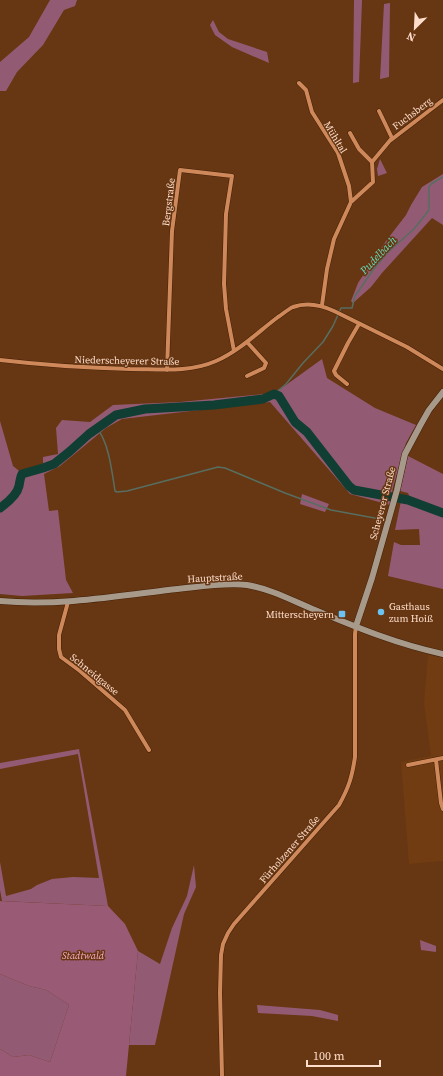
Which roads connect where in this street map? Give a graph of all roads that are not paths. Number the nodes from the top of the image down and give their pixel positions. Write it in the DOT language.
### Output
graph roads {
  1 [pos="299,83"];
  2 [pos="443,100"];
  3 [pos="380,111"];
  4 [pos="350,133"];
  5 [pos="390,140"];
  6 [pos="372,162"];
  7 [pos="351,202"];
  8 [pos="322,305"];
  9 [pos="359,324"];
  10 [pos="247,342"];
  11 [pos="234,351"];
  12 [pos="0,360"];
  13 [pos="443,369"];
  14 [pos="167,370"];
  15 [pos="247,376"];
  16 [pos="347,384"];
  17 [pos="443,392"];
  18 [pos="0,601"];
  19 [pos="68,602"];
  20 [pos="356,626"];
  21 [pos="443,654"];
  22 [pos="150,750"];
  23 [pos="443,758"];
  24 [pos="436,760"];
  25 [pos="408,765"];
  26 [pos="443,809"];
  27 [pos="222,1076"];
  1 -- 7 [label="street, Mühltal"];
  2 -- 5 [label="street, Fuchsberg"];
  3 -- 5 [label="street, Fuchsberg"];
  4 -- 6 [label="street"];
  5 -- 6 [label="street, Fuchsberg"];
  6 -- 7 [label="street"];
  7 -- 8 [label="street"];
  8 -- 9 [label="street, Niederscheyerer Straße"];
  8 -- 10 [label="street, Niederscheyerer Straße"];
  9 -- 13 [label="street, Niederscheyerer Straße"];
  9 -- 16 [label="street"];
  10 -- 11 [label="street, Niederscheyerer Straße"];
  10 -- 15 [label="street"];
  11 -- 14 [label="street, Niederscheyerer Straße"];
  11 -- 14 [label="street, Bergstraße"];
  12 -- 14 [label="street, Niederscheyerer Straße"];
  17 -- 20 [label="main road, Scheyerer Straße"];
  18 -- 19 [label="main road, Hauptstraße"];
  19 -- 20 [label="main road, Hauptstraße"];
  19 -- 22 [label="street, Schneidgasse"];
  20 -- 21 [label="main road, Hauptstraße"];
  20 -- 27 [label="street, Fürholzener Straße"];
  23 -- 24 [label="street"];
  24 -- 25 [label="street"];
  24 -- 26 [label="street"];
}
